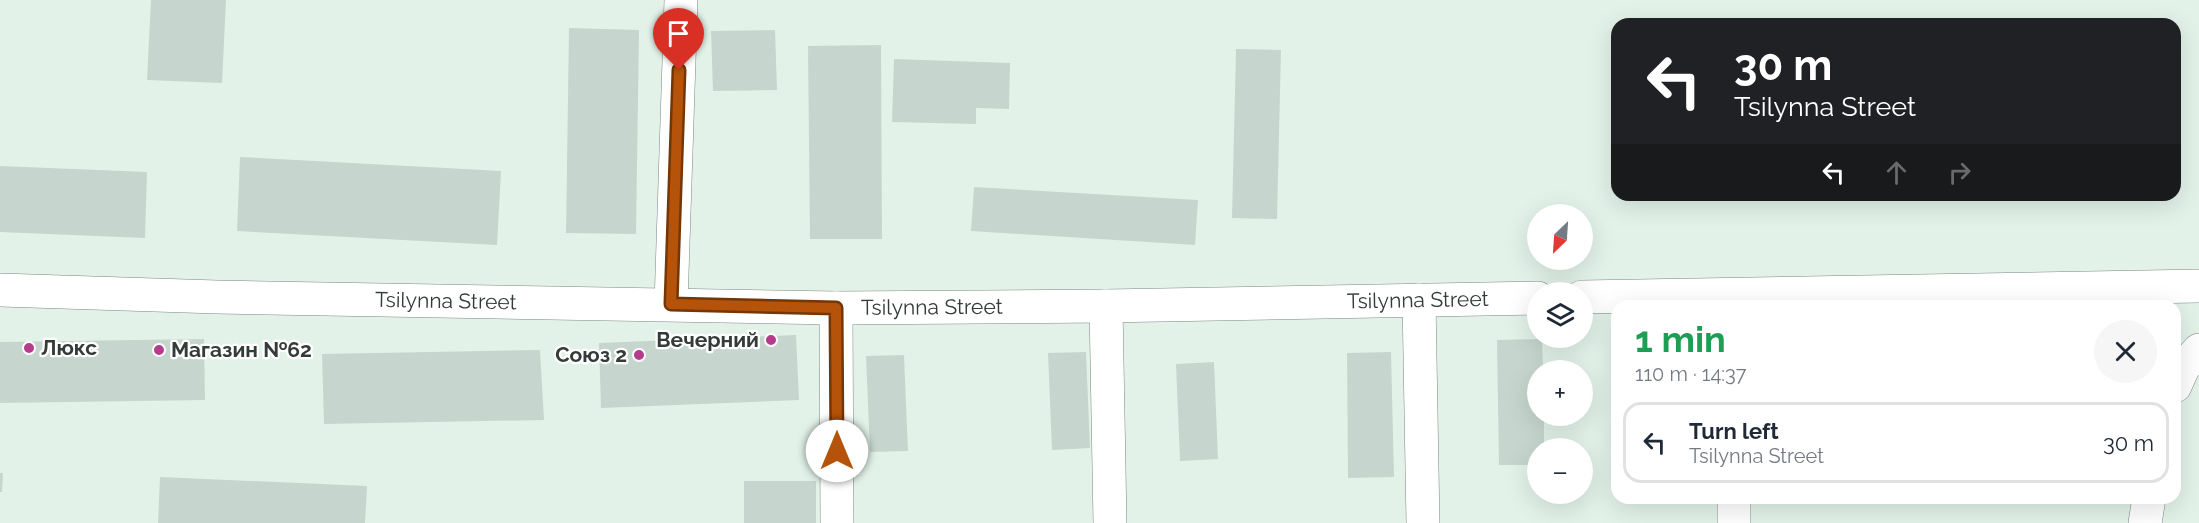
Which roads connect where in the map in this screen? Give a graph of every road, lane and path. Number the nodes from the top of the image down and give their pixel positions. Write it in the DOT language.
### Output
graph roads {
  1 [pos="681,0"];
  2 [pos="2199,286"];
  3 [pos="0,290"];
  4 [pos="1593,297"];
  5 [pos="1527,298"];
  6 [pos="1419,300"];
  7 [pos="1730,300"];
  8 [pos="671,304"];
  9 [pos="1106,306"];
  10 [pos="836,308"];
  11 [pos="2199,350"];
  12 [pos="2181,373"];
  13 [pos="1734,504"];
  14 [pos="2148,504"];
  15 [pos="837,523"];
  16 [pos="1110,523"];
  17 [pos="1423,523"];
  18 [pos="1734,523"];
  19 [pos="2145,523"];
  1 -- 8 [label="street"];
  2 -- 7 [label="street"];
  3 -- 8 [label="street, Tsilynna Street"];
  4 -- 7 [label="street"];
  5 -- 6 [label="street, Tsilynna Street"];
  6 -- 9 [label="street, Tsilynna Street"];
  6 -- 17 [label="street"];
  8 -- 10 [label="street, Tsilynna Street"];
  9 -- 10 [label="street, Tsilynna Street"];
  9 -- 16 [label="street"];
  10 -- 15 [label="street"];
  11 -- 12 [label="street"];
  13 -- 18 [label="street"];
  14 -- 19 [label="street"];
}
